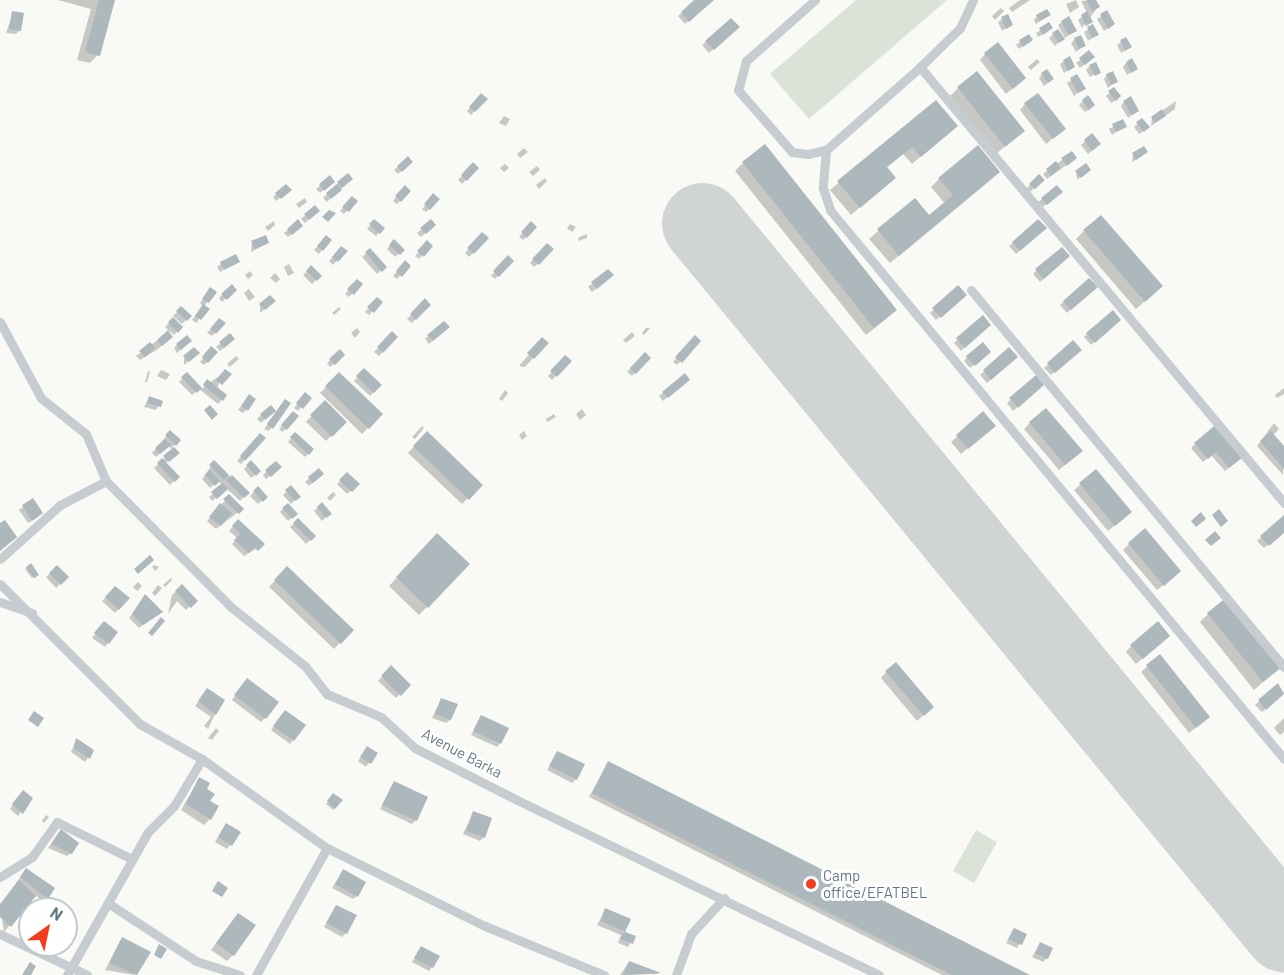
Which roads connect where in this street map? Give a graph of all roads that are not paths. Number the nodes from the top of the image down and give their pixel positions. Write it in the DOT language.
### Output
graph roads {
  1 [pos="815,0"];
  2 [pos="973,0"];
  3 [pos="920,67"];
  4 [pos="826,150"];
  5 [pos="970,290"];
  6 [pos="0,322"];
  7 [pos="106,481"];
  8 [pos="1284,503"];
  9 [pos="0,559"];
  10 [pos="0,584"];
  11 [pos="0,602"];
  12 [pos="33,613"];
  13 [pos="1284,667"];
  14 [pos="202,759"];
  15 [pos="1284,759"];
  16 [pos="327,848"];
  17 [pos="132,860"];
  18 [pos="0,877"];
  19 [pos="723,898"];
  20 [pos="108,903"];
  21 [pos="0,934"];
  22 [pos="73,966"];
  23 [pos="67,975"];
  24 [pos="87,975"];
  25 [pos="240,975"];
  26 [pos="256,975"];
  27 [pos="604,975"];
  28 [pos="676,975"];
  29 [pos="879,975"];
  1 -- 4 [label="street"];
  2 -- 3 [label="street"];
  3 -- 4 [label="street"];
  3 -- 8 [label="street"];
  4 -- 15 [label="street"];
  5 -- 13 [label="street"];
  6 -- 7 [label="street, Avenue Barka"];
  7 -- 9 [label="street"];
  7 -- 19 [label="street, Avenue Barka"];
  10 -- 12 [label="street"];
  11 -- 12 [label="street"];
  12 -- 14 [label="street"];
  14 -- 16 [label="street"];
  14 -- 17 [label="street"];
  16 -- 26 [label="street"];
  16 -- 27 [label="street"];
  17 -- 18 [label="street"];
  17 -- 20 [label="street"];
  19 -- 28 [label="street"];
  19 -- 29 [label="street, Avenue Barka"];
  20 -- 22 [label="street"];
  20 -- 25 [label="street"];
  21 -- 22 [label="street"];
  22 -- 23 [label="street"];
  22 -- 24 [label="street"];
}
